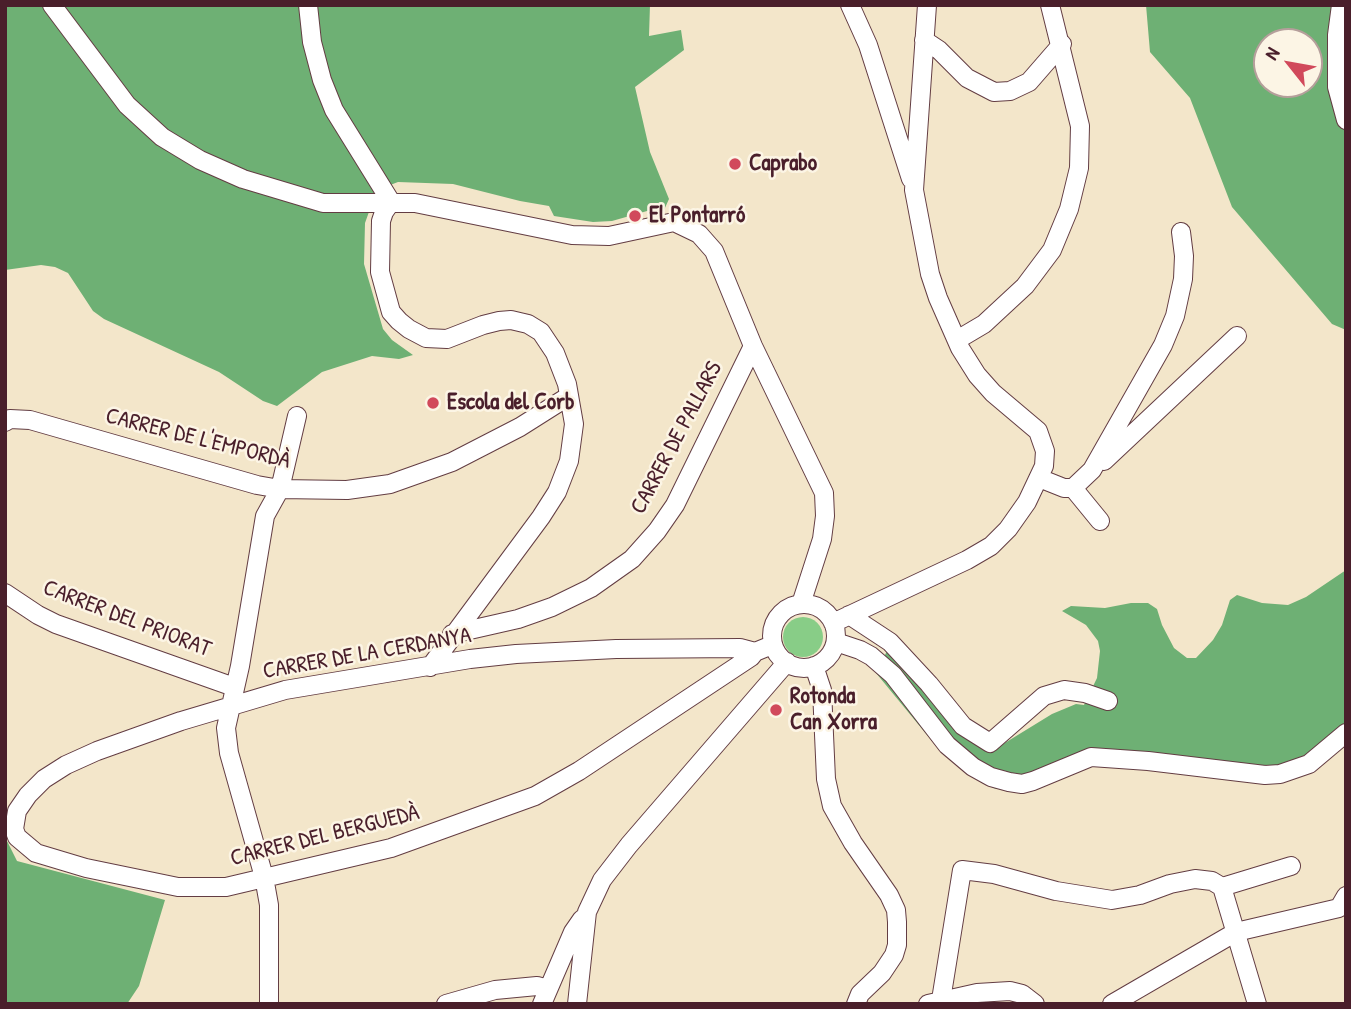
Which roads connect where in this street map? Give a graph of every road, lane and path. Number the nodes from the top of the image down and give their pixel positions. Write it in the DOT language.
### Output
graph roads {
  1 [pos="52,5"];
  2 [pos="307,5"];
  3 [pos="850,5"];
  4 [pos="927,5"];
  5 [pos="1050,5"];
  6 [pos="1341,5"];
  7 [pos="924,40"];
  8 [pos="1062,44"];
  9 [pos="1346,120"];
  10 [pos="914,190"];
  11 [pos="391,202"];
  12 [pos="1181,232"];
  13 [pos="1237,336"];
  14 [pos="957,340"];
  15 [pos="752,346"];
  16 [pos="569,396"];
  17 [pos="297,416"];
  18 [pos="5,422"];
  19 [pos="1096,463"];
  20 [pos="1039,478"];
  21 [pos="1073,488"];
  22 [pos="280,489"];
  23 [pos="1100,521"];
  24 [pos="7,591"];
  25 [pos="801,604"];
  26 [pos="841,619"];
  27 [pos="452,634"];
  28 [pos="836,642"];
  29 [pos="772,645"];
  30 [pos="746,654"];
  31 [pos="787,662"];
  32 [pos="814,666"];
  33 [pos="430,667"];
  34 [pos="234,687"];
  35 [pos="1108,702"];
  36 [pos="230,705"];
  37 [pos="1346,733"];
  38 [pos="14,829"];
  39 [pos="1291,866"];
  40 [pos="264,877"];
  41 [pos="1222,887"];
  42 [pos="1346,896"];
  43 [pos="587,912"];
  44 [pos="1236,932"];
  45 [pos="545,996"];
  46 [pos="944,1001"];
  47 [pos="579,1002"];
  48 [pos="269,1004"];
  49 [pos="446,1004"];
  50 [pos="856,1004"];
  51 [pos="1035,1004"];
  52 [pos="1112,1004"];
  53 [pos="1257,1004"];
  1 -- 11 [label="street"];
  2 -- 11 [label="street"];
  3 -- 10 [label="street"];
  4 -- 7 [label="street"];
  5 -- 8 [label="street"];
  6 -- 9 [label="street"];
  7 -- 8 [label="street"];
  7 -- 10 [label="street"];
  8 -- 14 [label="street"];
  10 -- 14 [label="street"];
  11 -- 15 [label="street"];
  11 -- 16 [label="street"];
  12 -- 19 [label="street"];
  13 -- 19 [label="street"];
  14 -- 20 [label="street"];
  15 -- 25 [label="street"];
  15 -- 27 [label="street, CARRER DE PALLARS"];
  16 -- 22 [label="street, CARRER DE L'EMPORDÀ"];
  16 -- 27 [label="street"];
  17 -- 22 [label="street"];
  18 -- 22 [label="street, CARRER DE L'EMPORDÀ"];
  19 -- 21 [label="street"];
  20 -- 21 [label="street"];
  20 -- 26 [label="street"];
  21 -- 23 [label="street"];
  22 -- 34 [label="street"];
  24 -- 34 [label="street, CARRER DEL PRIORAT"];
  25 -- 26 [label="street"];
  25 -- 29 [label="street"];
  26 -- 28 [label="street"];
  26 -- 35 [label="street"];
  27 -- 33 [label="street"];
  28 -- 32 [label="street"];
  28 -- 37 [label="street"];
  29 -- 30 [label="street, CARRER DE LA CERDANYA"];
  29 -- 31 [label="street"];
  30 -- 33 [label="street, CARRER DE LA CERDANYA"];
  30 -- 40 [label="street, CARRER DEL BERGUEDÀ"];
  31 -- 32 [label="street"];
  31 -- 43 [label="street"];
  32 -- 50 [label="street"];
  33 -- 36 [label="street, CARRER DE LA CERDANYA"];
  34 -- 36 [label="street"];
  36 -- 38 [label="street, CARRER DE LA CERDANYA"];
  36 -- 40 [label="street"];
  38 -- 40 [label="street, CARRER DEL BERGUEDÀ"];
  39 -- 41 [label="street"];
  40 -- 48 [label="street"];
  41 -- 44 [label="street"];
  41 -- 46 [label="street"];
  42 -- 44 [label="street"];
  43 -- 45 [label="street"];
  43 -- 47 [label="street"];
  44 -- 52 [label="street"];
  44 -- 53 [label="street"];
  45 -- 49 [label="street"];
  46 -- 51 [label="street"];
}
